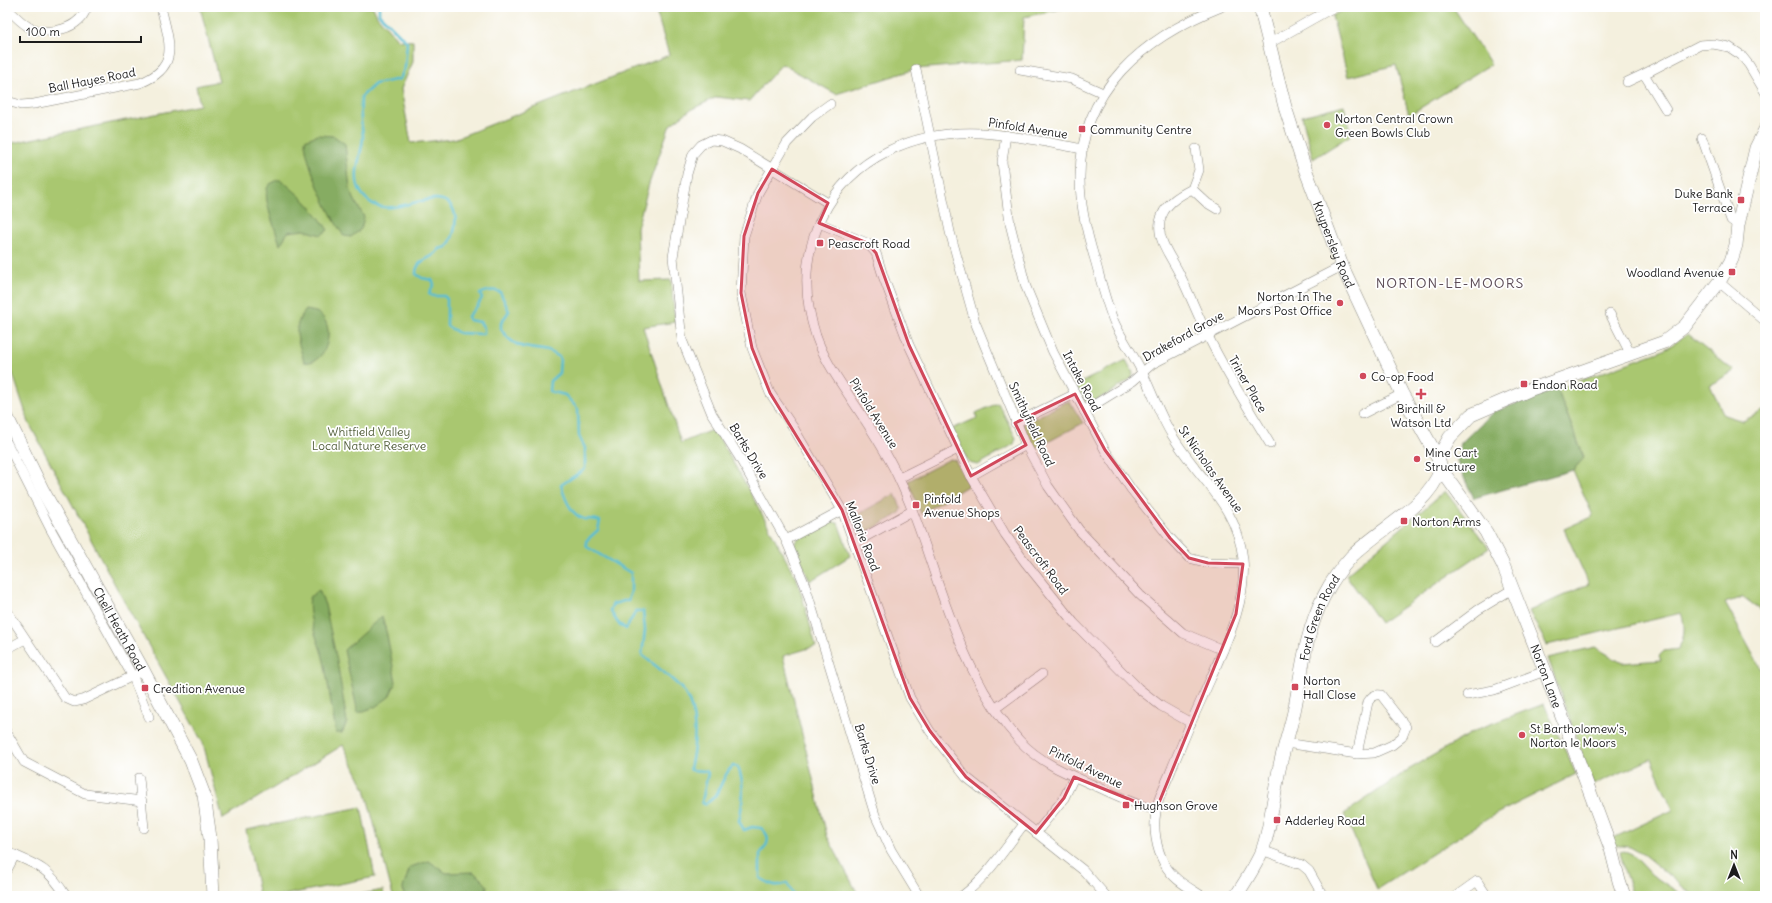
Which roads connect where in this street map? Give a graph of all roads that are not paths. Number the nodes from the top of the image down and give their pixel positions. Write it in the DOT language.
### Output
graph roads {
  1 [pos="86,7"];
  2 [pos="161,7"];
  3 [pos="1221,7"];
  4 [pos="1260,7"];
  5 [pos="1334,7"];
  6 [pos="7,9"];
  7 [pos="1270,43"];
  8 [pos="916,69"];
  9 [pos="1020,70"];
  10 [pos="1644,74"];
  11 [pos="1627,82"];
  12 [pos="1103,92"];
  13 [pos="1765,92"];
  14 [pos="7,101"];
  15 [pos="830,104"];
  16 [pos="1666,110"];
  17 [pos="1765,130"];
  18 [pos="1006,135"];
  19 [pos="929,137"];
  20 [pos="1702,138"];
  21 [pos="1083,149"];
  22 [pos="1196,149"];
  23 [pos="772,169"];
  24 [pos="1192,189"];
  25 [pos="828,203"];
  26 [pos="1217,209"];
  27 [pos="819,223"];
  28 [pos="1738,225"];
  29 [pos="1342,266"];
  30 [pos="1719,282"];
  31 [pos="1610,314"];
  32 [pos="1765,321"];
  33 [pos="1207,335"];
  34 [pos="1632,355"];
  35 [pos="1142,373"];
  36 [pos="1075,394"];
  37 [pos="1402,394"];
  38 [pos="1084,411"];
  39 [pos="1362,414"];
  40 [pos="7,417"];
  41 [pos="1015,423"];
  42 [pos="7,443"];
  43 [pos="1270,444"];
  44 [pos="1026,445"];
  45 [pos="958,449"];
  46 [pos="1440,463"];
  47 [pos="971,476"];
  48 [pos="899,478"];
  49 [pos="842,510"];
  50 [pos="912,511"];
  51 [pos="786,540"];
  52 [pos="854,542"];
  53 [pos="1243,564"];
  54 [pos="1512,590"];
  55 [pos="7,611"];
  56 [pos="25,639"];
  57 [pos="1435,642"];
  58 [pos="7,649"];
  59 [pos="1223,650"];
  60 [pos="1545,671"];
  61 [pos="138,673"];
  62 [pos="1042,674"];
  63 [pos="1468,695"];
  64 [pos="996,708"];
  65 [pos="149,717"];
  66 [pos="1191,723"];
  67 [pos="7,733"];
  68 [pos="1286,743"];
  69 [pos="1357,754"];
  70 [pos="1074,777"];
  71 [pos="139,778"];
  72 [pos="142,801"];
  73 [pos="1156,810"];
  74 [pos="1024,824"];
  75 [pos="144,828"];
  76 [pos="1036,833"];
  77 [pos="1262,850"];
  78 [pos="11,854"];
  79 [pos="7,870"];
  80 [pos="66,896"];
  81 [pos="213,896"];
  82 [pos="920,896"];
  83 [pos="962,896"];
  84 [pos="1106,896"];
  85 [pos="1202,896"];
  86 [pos="1236,896"];
  87 [pos="1323,896"];
  88 [pos="1456,896"];
  89 [pos="1488,896"];
  90 [pos="1624,896"];
  1 -- 6 [label="street"];
  2 -- 14 [label="street, Ball Hayes Road"];
  3 -- 12 [label="street, St Nicholas Avenue"];
  4 -- 7 [label="street, Knypersley Road"];
  5 -- 7 [label="street"];
  7 -- 29 [label="street, Knypersley Road"];
  8 -- 19 [label="street, Smithyfield Road"];
  9 -- 12 [label="street"];
  10 -- 11 [label="street"];
  10 -- 13 [label="street"];
  10 -- 16 [label="street"];
  12 -- 21 [label="street, St Nicholas Avenue"];
  15 -- 23 [label="street, Mallorie Road"];
  17 -- 28 [label="street"];
  18 -- 19 [label="street, Pinfold Avenue"];
  18 -- 21 [label="street, Pinfold Avenue"];
  18 -- 36 [label="street, Intake Road"];
  19 -- 25 [label="street, Pinfold Avenue"];
  19 -- 41 [label="street, Smithyfield Road"];
  20 -- 28 [label="street"];
  21 -- 35 [label="street, St Nicholas Avenue"];
  22 -- 24 [label="street"];
  23 -- 25 [label="street, Barks Drive"];
  23 -- 49 [label="street, Mallorie Road"];
  23 -- 51 [label="street, Barks Drive"];
  24 -- 26 [label="street"];
  24 -- 33 [label="street, Triner Place"];
  25 -- 27 [label="street, Pinfold Avenue"];
  27 -- 45 [label="street, Peascroft Road"];
  27 -- 48 [label="street, Pinfold Avenue"];
  28 -- 30 [label="street"];
  29 -- 33 [label="street, Drakeford Grove"];
  29 -- 37 [label="street, Knypersley Road"];
  30 -- 32 [label="street"];
  30 -- 34 [label="street"];
  31 -- 34 [label="street"];
  33 -- 35 [label="street, Drakeford Grove"];
  33 -- 43 [label="street, Triner Place"];
  34 -- 46 [label="street"];
  35 -- 38 [label="street, Drakeford Grove"];
  35 -- 53 [label="street, St Nicholas Avenue"];
  36 -- 38 [label="street, Intake Road"];
  36 -- 41 [label="street"];
  37 -- 39 [label="street"];
  37 -- 46 [label="street, Knypersley Road"];
  38 -- 53 [label="street, Intake Road"];
  40 -- 61 [label="street, Chell Heath Road"];
  41 -- 44 [label="street, Smithyfield Road"];
  42 -- 61 [label="street, Chell Heath Road"];
  44 -- 47 [label="street"];
  44 -- 59 [label="street, Smithyfield Road"];
  45 -- 47 [label="street, Peascroft Road"];
  45 -- 48 [label="street"];
  46 -- 54 [label="street, Norton Lane"];
  46 -- 68 [label="street, Ford Green Road"];
  47 -- 66 [label="street, Peascroft Road"];
  48 -- 50 [label="street, Pinfold Avenue"];
  49 -- 51 [label="street"];
  49 -- 52 [label="street, Mallorie Road"];
  50 -- 52 [label="street"];
  50 -- 64 [label="street, Pinfold Avenue"];
  51 -- 82 [label="street, Barks Drive"];
  52 -- 74 [label="street, Mallorie Road"];
  53 -- 59 [label="street, St Nicholas Avenue"];
  54 -- 57 [label="street"];
  54 -- 60 [label="street, Norton Lane"];
  55 -- 56 [label="street"];
  56 -- 58 [label="street"];
  56 -- 61 [label="street"];
  59 -- 66 [label="street, St Nicholas Avenue"];
  60 -- 63 [label="street"];
  60 -- 90 [label="street, Norton Lane"];
  61 -- 65 [label="street, Chell Heath Road"];
  61 -- 81 [label="street, Chell Heath Road"];
  62 -- 64 [label="street"];
  64 -- 70 [label="street, Pinfold Avenue"];
  66 -- 73 [label="street, St Nicholas Avenue"];
  67 -- 72 [label="street"];
  68 -- 69 [label="street"];
  68 -- 77 [label="street, Ford Green Road"];
  69 -- 69 [label="street"];
  70 -- 73 [label="street, Pinfold Avenue"];
  70 -- 76 [label="street"];
  71 -- 72 [label="street"];
  72 -- 75 [label="street"];
  73 -- 85 [label="street, St Nicholas Avenue"];
  74 -- 76 [label="street, Mallorie Road"];
  74 -- 83 [label="street"];
  76 -- 84 [label="street"];
  77 -- 86 [label="street, Ford Green Road"];
  77 -- 87 [label="street"];
  78 -- 79 [label="street"];
  78 -- 80 [label="street"];
  88 -- 89 [label="street"];
}
